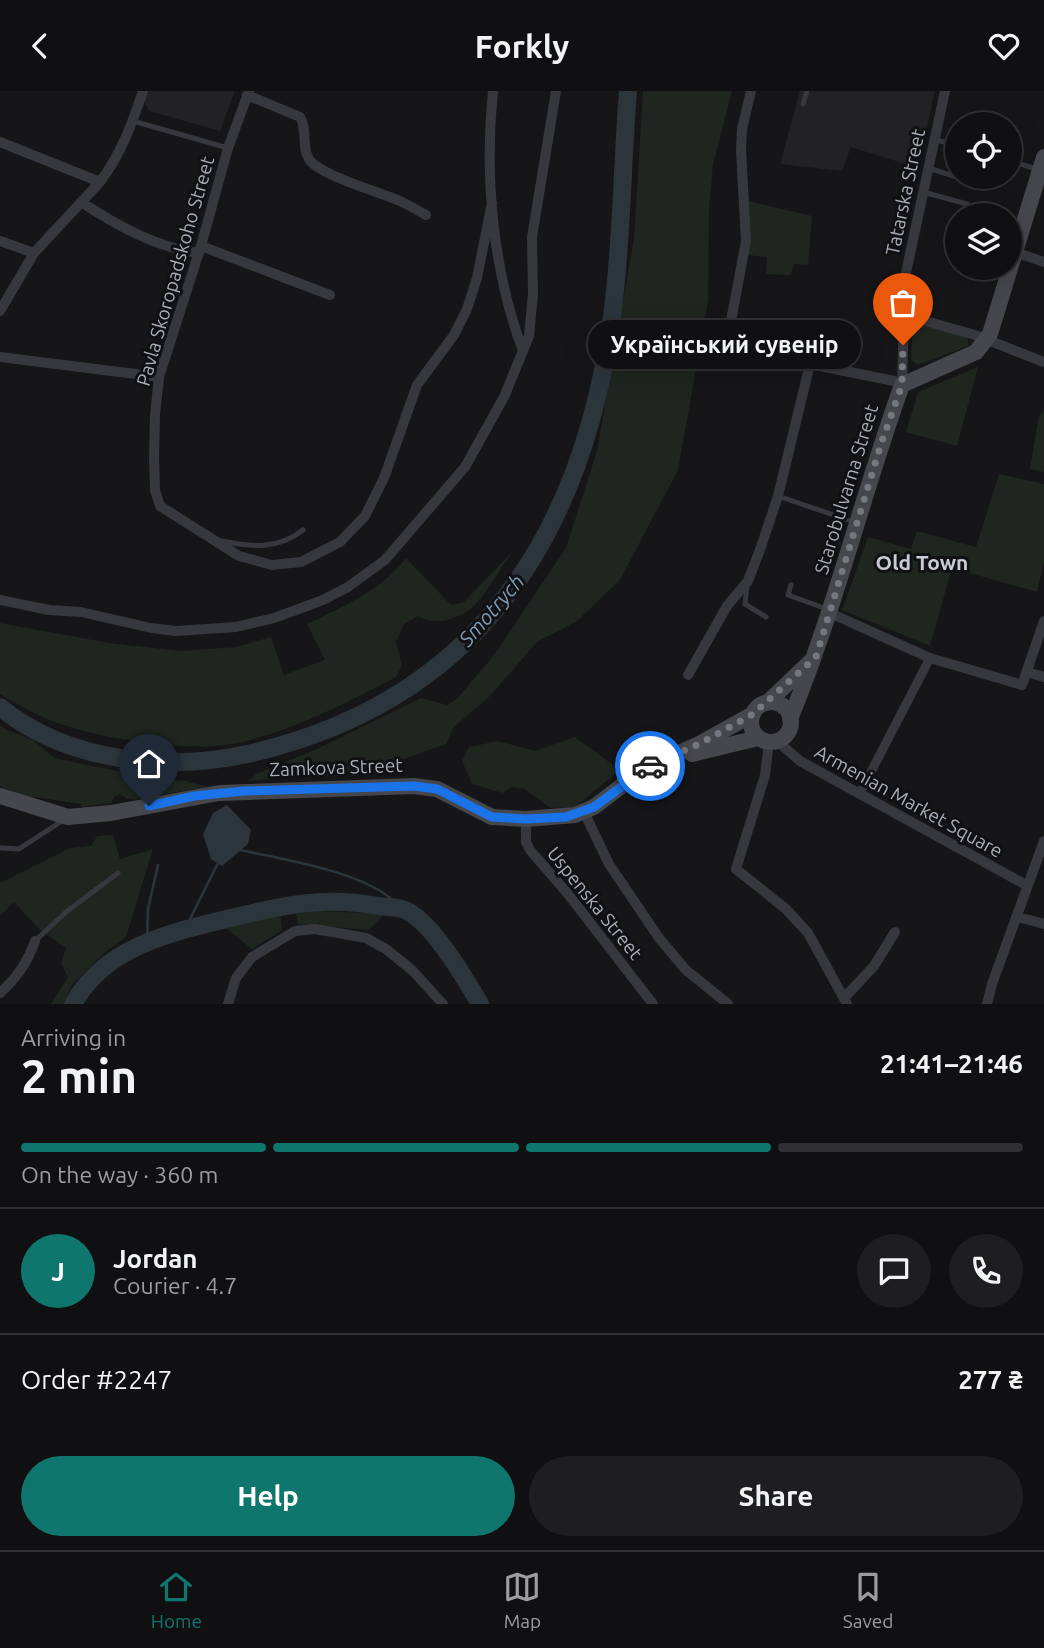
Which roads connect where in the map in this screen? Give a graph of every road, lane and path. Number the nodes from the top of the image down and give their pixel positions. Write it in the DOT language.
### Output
graph roads {
  1 [pos="143,91"];
  2 [pos="493,91"];
  3 [pos="556,91"];
  4 [pos="751,91"];
  5 [pos="807,91"];
  6 [pos="945,91"];
  7 [pos="248,93"];
  8 [pos="803,104"];
  9 [pos="133,121"];
  10 [pos="934,139"];
  11 [pos="0,142"];
  12 [pos="945,142"];
  13 [pos="228,148"];
  14 [pos="1022,162"];
  15 [pos="1041,163"];
  16 [pos="928,168"];
  17 [pos="945,173"];
  18 [pos="100,182"];
  19 [pos="923,192"];
  20 [pos="81,202"];
  21 [pos="492,202"];
  22 [pos="963,203"];
  23 [pos="426,215"];
  24 [pos="1022,228"];
  25 [pos="0,241"];
  26 [pos="200,249"];
  27 [pos="34,253"];
  28 [pos="1022,255"];
  29 [pos="1044,263"];
  30 [pos="1007,280"];
  31 [pos="330,295"];
  32 [pos="0,311"];
  33 [pos="904,315"];
  34 [pos="985,340"];
  35 [pos="523,351"];
  36 [pos="0,357"];
  37 [pos="1044,362"];
  38 [pos="810,364"];
  39 [pos="159,377"];
  40 [pos="902,385"];
  41 [pos="778,496"];
  42 [pos="857,523"];
  43 [pos="303,530"];
  44 [pos="216,540"];
  45 [pos="748,581"];
  46 [pos="791,585"];
  47 [pos="0,600"];
  48 [pos="830,612"];
  49 [pos="766,617"];
  50 [pos="1044,621"];
  51 [pos="816,657"];
  52 [pos="930,657"];
  53 [pos="1027,672"];
  54 [pos="688,675"];
  55 [pos="1044,677"];
  56 [pos="767,702"];
  57 [pos="753,714"];
  58 [pos="790,719"];
  59 [pos="768,740"];
  60 [pos="656,763"];
  61 [pos="860,793"];
  62 [pos="0,796"];
  63 [pos="584,812"];
  64 [pos="68,817"];
  65 [pos="526,819"];
  66 [pos="1044,841"];
  67 [pos="0,848"];
  68 [pos="118,873"];
  69 [pos="1028,886"];
  70 [pos="1018,917"];
  71 [pos="1044,924"];
  72 [pos="895,932"];
  73 [pos="35,941"];
  74 [pos="0,993"];
  75 [pos="846,1000"];
  76 [pos="228,1004"];
  77 [pos="443,1004"];
  78 [pos="653,1004"];
  79 [pos="728,1004"];
  80 [pos="987,1004"];
  1 -- 9 [label="street"];
  2 -- 21 [label="street"];
  3 -- 35 [label="street"];
  4 -- 38 [label="street"];
  5 -- 8 [label="lane"];
  6 -- 10 [label="street, Tatarska Street"];
  7 -- 13 [label="street, Pavla Skoropadskoho Street"];
  7 -- 23 [label="street"];
  9 -- 13 [label="lane"];
  9 -- 18 [label="street"];
  10 -- 12 [label="lane"];
  10 -- 16 [label="street, Tatarska Street"];
  11 -- 18 [label="street"];
  13 -- 26 [label="street, Pavla Skoropadskoho Street"];
  14 -- 15 [label="lane"];
  15 -- 24 [label="main road"];
  16 -- 17 [label="lane"];
  16 -- 19 [label="street, Tatarska Street"];
  18 -- 20 [label="street"];
  19 -- 22 [label="lane"];
  19 -- 33 [label="street, Tatarska Street"];
  20 -- 26 [label="street"];
  20 -- 27 [label="street"];
  21 -- 35 [label="street"];
  21 -- 44 [label="street"];
  25 -- 27 [label="street"];
  26 -- 31 [label="street"];
  26 -- 39 [label="street, Pavla Skoropadskoho Street"];
  27 -- 32 [label="street"];
  28 -- 29 [label="street"];
  30 -- 34 [label="main road"];
  33 -- 34 [label="street"];
  33 -- 40 [label="street, Tatarska Street"];
  34 -- 37 [label="street"];
  34 -- 40 [label="main road"];
  35 -- 47 [label="street"];
  36 -- 39 [label="street"];
  38 -- 40 [label="street"];
  38 -- 41 [label="street"];
  39 -- 44 [label="street, Pavla Skoropadskoho Street"];
  40 -- 42 [label="main road, Starobulvarna Street"];
  41 -- 42 [label="lane"];
  41 -- 45 [label="street"];
  42 -- 48 [label="main road, Starobulvarna Street"];
  43 -- 44 [label="lane"];
  45 -- 49 [label="lane"];
  45 -- 54 [label="street"];
  46 -- 48 [label="lane"];
  48 -- 51 [label="main road, Starobulvarna Street"];
  48 -- 52 [label="street"];
  50 -- 53 [label="street"];
  51 -- 56 [label="main road, Starobulvarna Street"];
  51 -- 58 [label="main road, Starobulvarna Street"];
  52 -- 53 [label="street"];
  52 -- 61 [label="street"];
  53 -- 55 [label="street"];
  56 -- 57 [label="main road"];
  56 -- 58 [label="main road"];
  57 -- 59 [label="main road"];
  57 -- 60 [label="main road, Zamkova Street"];
  58 -- 59 [label="main road"];
  59 -- 60 [label="main road, Zamkova Street"];
  59 -- 61 [label="street, Armenian Market Square"];
  59 -- 75 [label="street"];
  60 -- 63 [label="main road, Zamkova Street"];
  61 -- 69 [label="street, Armenian Market Square"];
  62 -- 64 [label="main road, Zamkova Street"];
  63 -- 65 [label="main road, Zamkova Street"];
  63 -- 79 [label="street"];
  64 -- 65 [label="main road, Zamkova Street"];
  64 -- 67 [label="lane"];
  65 -- 78 [label="street, Uspenska Street"];
  66 -- 69 [label="street"];
  68 -- 73 [label="lane"];
  69 -- 70 [label="street"];
  70 -- 71 [label="street"];
  70 -- 80 [label="street"];
  72 -- 75 [label="street"];
  73 -- 74 [label="street"];
  76 -- 77 [label="street"];
}
